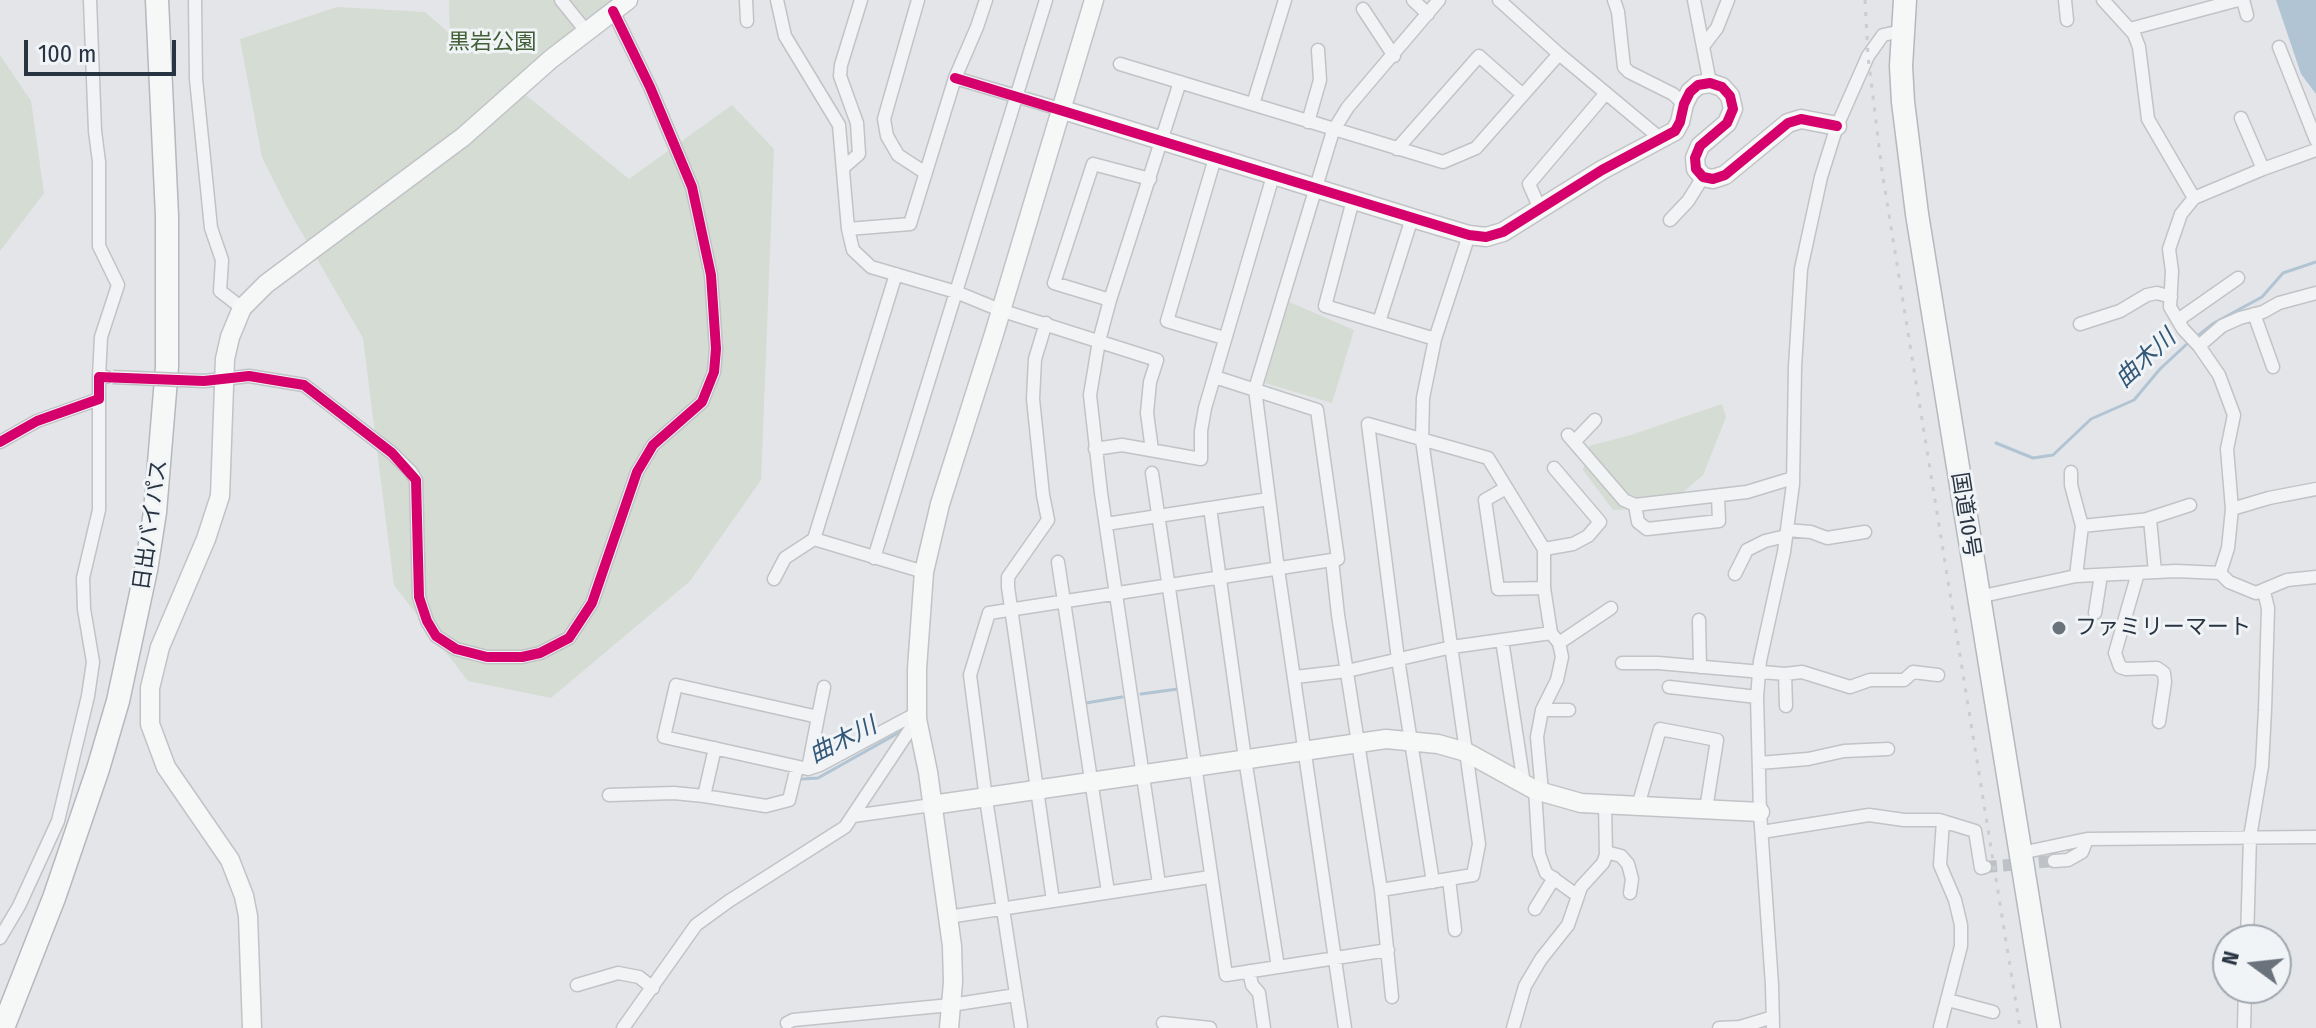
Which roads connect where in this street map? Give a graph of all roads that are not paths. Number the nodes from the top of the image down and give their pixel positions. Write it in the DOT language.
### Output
graph roads {
  1 [pos="81,0"];
  2 [pos="90,0"];
  3 [pos="157,0"];
  4 [pos="195,0"];
  5 [pos="561,0"];
  6 [pos="746,0"];
  7 [pos="777,0"];
  8 [pos="861,0"];
  9 [pos="918,0"];
  10 [pos="986,0"];
  11 [pos="1046,0"];
  12 [pos="1094,0"];
  13 [pos="1285,0"];
  14 [pos="1413,0"];
  15 [pos="1439,0"];
  16 [pos="1499,0"];
  17 [pos="1521,0"];
  18 [pos="1614,0"];
  19 [pos="1694,0"];
  20 [pos="1728,0"];
  21 [pos="1905,0"];
  22 [pos="1919,0"];
  23 [pos="2065,0"];
  24 [pos="2103,0"];
  25 [pos="2241,0"];
  26 [pos="621,5"];
  27 [pos="2198,5"];
  28 [pos="1363,9"];
  29 [pos="1510,10"];
  30 [pos="1428,14"];
  31 [pos="2247,15"];
  32 [pos="2067,20"];
  33 [pos="747,21"];
  34 [pos="91,28"];
  35 [pos="2130,29"];
  36 [pos="586,31"];
  37 [pos="1902,31"];
  38 [pos="1704,45"];
  39 [pos="2279,47"];
  40 [pos="1318,50"];
  41 [pos="1559,54"];
  42 [pos="1394,56"];
  43 [pos="1120,64"];
  44 [pos="955,78"];
  45 [pos="1180,82"];
  46 [pos="1710,83"];
  47 [pos="1606,93"];
  48 [pos="1523,95"];
  49 [pos="1015,96"];
  50 [pos="1253,104"];
  51 [pos="1684,104"];
  52 [pos="1060,109"];
  53 [pos="2241,118"];
  54 [pos="1308,122"];
  55 [pos="1837,126"];
  56 [pos="1333,131"];
  57 [pos="1661,139"];
  58 [pos="2316,140"];
  59 [pos="1161,141"];
  60 [pos="1397,149"];
  61 [pos="2316,150"];
  62 [pos="1215,158"];
  63 [pos="844,167"];
  64 [pos="2263,169"];
  65 [pos="924,172"];
  66 [pos="1273,176"];
  67 [pos="1703,177"];
  68 [pos="1150,179"];
  69 [pos="1314,189"];
  70 [pos="2194,198"];
  71 [pos="1353,200"];
  72 [pos="1540,209"];
  73 [pos="1412,218"];
  74 [pos="1670,220"];
  75 [pos="848,229"];
  76 [pos="1469,235"];
  77 [pos="896,274"];
  78 [pos="2238,278"];
  79 [pos="956,292"];
  80 [pos="2316,293"];
  81 [pos="2171,297"];
  82 [pos="1110,300"];
  83 [pos="242,308"];
  84 [pos="1000,310"];
  85 [pos="2254,314"];
  86 [pos="2178,320"];
  87 [pos="1379,322"];
  88 [pos="1046,323"];
  89 [pos="2080,324"];
  90 [pos="1224,338"];
  91 [pos="1435,339"];
  92 [pos="1099,341"];
  93 [pos="2194,341"];
  94 [pos="2273,367"];
  95 [pos="99,377"];
  96 [pos="1215,377"];
  97 [pos="225,380"];
  98 [pos="1255,389"];
  99 [pos="99,399"];
  100 [pos="1595,420"];
  101 [pos="1422,440"];
  102 [pos="0,442"];
  103 [pos="1095,449"];
  104 [pos="1152,450"];
  105 [pos="1554,468"];
  106 [pos="2071,472"];
  107 [pos="1152,473"];
  108 [pos="1793,478"];
  109 [pos="1506,488"];
  110 [pos="2316,489"];
  111 [pos="1718,496"];
  112 [pos="1269,499"];
  113 [pos="1635,505"];
  114 [pos="2190,505"];
  115 [pos="1210,508"];
  116 [pos="2232,509"];
  117 [pos="1158,516"];
  118 [pos="2147,519"];
  119 [pos="1106,524"];
  120 [pos="2082,526"];
  121 [pos="1865,532"];
  122 [pos="1786,533"];
  123 [pos="814,539"];
  124 [pos="1544,549"];
  125 [pos="874,558"];
  126 [pos="1332,560"];
  127 [pos="1058,562"];
  128 [pos="1278,569"];
  129 [pos="924,572"];
  130 [pos="2155,572"];
  131 [pos="2138,573"];
  132 [pos="2220,573"];
  133 [pos="1735,574"];
  134 [pos="2101,575"];
  135 [pos="2076,576"];
  136 [pos="1220,577"];
  137 [pos="2316,577"];
  138 [pos="774,579"];
  139 [pos="1168,585"];
  140 [pos="1544,588"];
  141 [pos="2264,592"];
  142 [pos="1117,593"];
  143 [pos="1985,596"];
  144 [pos="1064,601"];
  145 [pos="1010,608"];
  146 [pos="1611,608"];
  147 [pos="2095,613"];
  148 [pos="1699,620"];
  149 [pos="1555,638"];
  150 [pos="1502,640"];
  151 [pos="1452,647"];
  152 [pos="1398,659"];
  153 [pos="1622,663"];
  154 [pos="1700,667"];
  155 [pos="1347,671"];
  156 [pos="1759,672"];
  157 [pos="1785,674"];
  158 [pos="1938,675"];
  159 [pos="1295,677"];
  160 [pos="824,687"];
  161 [pos="1669,687"];
  162 [pos="1757,697"];
  163 [pos="1786,706"];
  164 [pos="1542,710"];
  165 [pos="1569,710"];
  166 [pos="917,716"];
  167 [pos="818,717"];
  168 [pos="2159,722"];
  169 [pos="1410,740"];
  170 [pos="1358,742"];
  171 [pos="715,748"];
  172 [pos="1888,749"];
  173 [pos="1305,751"];
  174 [pos="1466,752"];
  175 [pos="1245,759"];
  176 [pos="1759,763"];
  177 [pos="1194,767"];
  178 [pos="802,768"];
  179 [pos="1142,775"];
  180 [pos="1090,783"];
  181 [pos="1534,789"];
  182 [pos="1036,791"];
  183 [pos="609,795"];
  184 [pos="704,796"];
  185 [pos="986,799"];
  186 [pos="1605,804"];
  187 [pos="932,805"];
  188 [pos="1638,806"];
  189 [pos="1706,809"];
  190 [pos="1760,812"];
  191 [pos="853,816"];
  192 [pos="1943,821"];
  193 [pos="1762,832"];
  194 [pos="2250,837"];
  195 [pos="2316,837"];
  196 [pos="2087,839"];
  197 [pos="1606,852"];
  198 [pos="2036,855"];
  199 [pos="1985,867"];
  200 [pos="1210,877"];
  201 [pos="1554,878"];
  202 [pos="1449,879"];
  203 [pos="1433,882"];
  204 [pos="1159,884"];
  205 [pos="1381,890"];
  206 [pos="1108,892"];
  207 [pos="1630,893"];
  208 [pos="1578,896"];
  209 [pos="1053,901"];
  210 [pos="1002,908"];
  211 [pos="1535,909"];
  212 [pos="948,917"];
  213 [pos="2247,924"];
  214 [pos="1455,930"];
  215 [pos="0,938"];
  216 [pos="1388,950"];
  217 [pos="1337,958"];
  218 [pos="1278,967"];
  219 [pos="1249,971"];
  220 [pos="577,985"];
  221 [pos="653,988"];
  222 [pos="1016,995"];
  223 [pos="1392,997"];
  224 [pos="1948,1000"];
  225 [pos="2245,1004"];
  226 [pos="951,1005"];
  227 [pos="1993,1012"];
  228 [pos="787,1023"];
  229 [pos="1163,1023"];
  230 [pos="1773,1023"];
  231 [pos="1021,1026"];
  232 [pos="1740,1027"];
  233 [pos="1940,1027"];
  234 [pos="3,1028"];
  235 [pos="252,1028"];
  236 [pos="623,1028"];
  237 [pos="949,1028"];
  238 [pos="1210,1028"];
  239 [pos="1264,1028"];
  240 [pos="1345,1028"];
  241 [pos="1513,1028"];
  242 [pos="1719,1028"];
  243 [pos="2049,1028"];
  244 [pos="2062,1028"];
  245 [pos="2244,1028"];
  1 -- 34 [label="street"];
  2 -- 34 [label="street"];
  3 -- 234 [label="highway, 日出バイパス"];
  4 -- 83 [label="street"];
  5 -- 36 [label="street"];
  6 -- 33 [label="street"];
  7 -- 63 [label="street"];
  8 -- 63 [label="street"];
  9 -- 65 [label="street"];
  10 -- 44 [label="street"];
  11 -- 49 [label="street"];
  12 -- 52 [label="street"];
  13 -- 50 [label="street"];
  14 -- 30 [label="street"];
  15 -- 30 [label="street"];
  16 -- 29 [label="street"];
  17 -- 29 [label="street"];
  18 -- 51 [label="street"];
  19 -- 38 [label="street"];
  20 -- 38 [label="street"];
  21 -- 37 [label="highway, 国道10号"];
  22 -- 143 [label="highway, 国道10号"];
  23 -- 32 [label="street"];
  24 -- 35 [label="street"];
  25 -- 27 [label="street"];
  25 -- 31 [label="street"];
  26 -- 36 [label="street"];
  26 -- 97 [label="street"];
  27 -- 35 [label="street"];
  28 -- 42 [label="street"];
  29 -- 41 [label="street"];
  30 -- 42 [label="street"];
  34 -- 95 [label="street"];
  35 -- 70 [label="street"];
  36 -- 83 [label="street"];
  37 -- 55 [label="street"];
  37 -- 143 [label="highway, 国道10号"];
  38 -- 46 [label="street"];
  39 -- 58 [label="street"];
  40 -- 54 [label="street"];
  41 -- 47 [label="street"];
  41 -- 48 [label="street"];
  42 -- 56 [label="street"];
  43 -- 45 [label="street"];
  44 -- 49 [label="street"];
  44 -- 65 [label="street"];
  45 -- 50 [label="street"];
  45 -- 59 [label="street"];
  46 -- 51 [label="street"];
  46 -- 67 [label="street"];
  47 -- 57 [label="street"];
  47 -- 72 [label="street"];
  48 -- 60 [label="street"];
  48 -- 60 [label="street"];
  49 -- 52 [label="street"];
  49 -- 79 [label="street"];
  50 -- 54 [label="street"];
  51 -- 57 [label="street"];
  52 -- 59 [label="street"];
  52 -- 84 [label="street"];
  53 -- 64 [label="street"];
  54 -- 56 [label="street"];
  55 -- 67 [label="street"];
  55 -- 108 [label="street"];
  56 -- 60 [label="street"];
  56 -- 69 [label="street"];
  57 -- 72 [label="street"];
  59 -- 62 [label="street"];
  59 -- 68 [label="street"];
  61 -- 64 [label="street"];
  62 -- 66 [label="street"];
  62 -- 90 [label="street"];
  63 -- 75 [label="street"];
  64 -- 70 [label="street"];
  65 -- 75 [label="street"];
  66 -- 69 [label="street"];
  66 -- 90 [label="street"];
  67 -- 74 [label="street"];
  68 -- 82 [label="street"];
  68 -- 82 [label="street"];
  69 -- 71 [label="street"];
  69 -- 98 [label="street"];
  70 -- 81 [label="street"];
  71 -- 73 [label="street"];
  71 -- 87 [label="street"];
  72 -- 76 [label="street"];
  73 -- 76 [label="street"];
  73 -- 87 [label="street"];
  75 -- 77 [label="street"];
  76 -- 91 [label="street"];
  77 -- 79 [label="street"];
  77 -- 123 [label="street"];
  78 -- 86 [label="street"];
  79 -- 84 [label="street"];
  79 -- 125 [label="street"];
  80 -- 85 [label="street"];
  81 -- 86 [label="street"];
  81 -- 89 [label="street"];
  82 -- 92 [label="street"];
  83 -- 97 [label="street"];
  84 -- 88 [label="street"];
  84 -- 129 [label="street"];
  85 -- 93 [label="street"];
  85 -- 94 [label="street"];
  86 -- 93 [label="street"];
  87 -- 91 [label="street"];
  88 -- 92 [label="street"];
  88 -- 145 [label="street"];
  90 -- 96 [label="street"];
  91 -- 101 [label="street"];
  92 -- 103 [label="street"];
  92 -- 104 [label="street"];
  93 -- 116 [label="street"];
  95 -- 97 [label="street, bridge"];
  95 -- 99 [label="street"];
  96 -- 98 [label="street"];
  96 -- 104 [label="street"];
  97 -- 235 [label="street"];
  98 -- 112 [label="street"];
  98 -- 126 [label="street"];
  99 -- 102 [label="street"];
  99 -- 215 [label="street"];
  100 -- 113 [label="street"];
  101 -- 109 [label="street"];
  101 -- 151 [label="street"];
  101 -- 152 [label="street"];
  103 -- 104 [label="street"];
  103 -- 119 [label="street"];
  105 -- 124 [label="street"];
  106 -- 120 [label="street"];
  107 -- 117 [label="street"];
  108 -- 111 [label="street"];
  108 -- 122 [label="street"];
  109 -- 124 [label="street"];
  109 -- 140 [label="street"];
  110 -- 116 [label="street"];
  111 -- 113 [label="street"];
  111 -- 113 [label="street"];
  112 -- 115 [label="street"];
  112 -- 128 [label="street"];
  114 -- 118 [label="street"];
  115 -- 117 [label="street"];
  115 -- 136 [label="street"];
  116 -- 132 [label="street"];
  117 -- 119 [label="street"];
  117 -- 139 [label="street"];
  118 -- 120 [label="street"];
  118 -- 130 [label="street"];
  119 -- 142 [label="street"];
  120 -- 135 [label="street"];
  121 -- 122 [label="street"];
  122 -- 133 [label="street"];
  122 -- 156 [label="street"];
  123 -- 125 [label="street"];
  123 -- 138 [label="street"];
  124 -- 140 [label="street"];
  125 -- 129 [label="street"];
  126 -- 128 [label="street"];
  126 -- 155 [label="street"];
  127 -- 144 [label="street"];
  128 -- 136 [label="street"];
  128 -- 159 [label="street"];
  129 -- 166 [label="street"];
  130 -- 131 [label="street"];
  130 -- 132 [label="street"];
  131 -- 134 [label="street"];
  131 -- 168 [label="street"];
  132 -- 141 [label="street"];
  134 -- 135 [label="street"];
  134 -- 147 [label="street"];
  135 -- 143 [label="street"];
  136 -- 139 [label="street"];
  136 -- 175 [label="street"];
  137 -- 141 [label="street"];
  139 -- 142 [label="street"];
  139 -- 177 [label="street"];
  140 -- 149 [label="street"];
  141 -- 194 [label="street"];
  142 -- 144 [label="street"];
  142 -- 179 [label="street"];
  143 -- 198 [label="highway, 国道10号"];
  144 -- 145 [label="street"];
  144 -- 180 [label="street"];
  145 -- 182 [label="street"];
  145 -- 185 [label="street"];
  146 -- 149 [label="street"];
  148 -- 154 [label="street"];
  149 -- 150 [label="street"];
  149 -- 164 [label="street"];
  150 -- 151 [label="street"];
  150 -- 181 [label="street"];
  151 -- 152 [label="street"];
  151 -- 174 [label="street"];
  152 -- 155 [label="street"];
  152 -- 169 [label="street"];
  153 -- 154 [label="street"];
  154 -- 156 [label="street"];
  155 -- 159 [label="street"];
  155 -- 170 [label="street"];
  156 -- 157 [label="street"];
  156 -- 162 [label="street"];
  157 -- 158 [label="street"];
  157 -- 163 [label="street"];
  159 -- 173 [label="street"];
  160 -- 167 [label="street"];
  161 -- 162 [label="street"];
  162 -- 176 [label="street"];
  164 -- 165 [label="street"];
  164 -- 181 [label="street"];
  166 -- 178 [label="street"];
  166 -- 187 [label="street"];
  166 -- 191 [label="street"];
  167 -- 171 [label="street"];
  167 -- 178 [label="street"];
  169 -- 170 [label="street"];
  169 -- 174 [label="street"];
  169 -- 203 [label="street"];
  170 -- 173 [label="street"];
  170 -- 205 [label="street"];
  171 -- 178 [label="street"];
  171 -- 184 [label="street"];
  172 -- 176 [label="street"];
  173 -- 175 [label="street"];
  173 -- 217 [label="street"];
  174 -- 181 [label="street"];
  174 -- 202 [label="street"];
  175 -- 177 [label="street"];
  175 -- 218 [label="street"];
  176 -- 190 [label="street"];
  177 -- 179 [label="street"];
  177 -- 200 [label="street"];
  178 -- 184 [label="street"];
  179 -- 180 [label="street"];
  179 -- 204 [label="street"];
  180 -- 182 [label="street"];
  180 -- 206 [label="street"];
  181 -- 186 [label="street"];
  181 -- 201 [label="street"];
  182 -- 185 [label="street"];
  182 -- 209 [label="street"];
  183 -- 184 [label="street"];
  185 -- 187 [label="street"];
  185 -- 210 [label="street"];
  186 -- 188 [label="street"];
  186 -- 197 [label="street"];
  187 -- 191 [label="street"];
  187 -- 212 [label="street"];
  188 -- 189 [label="street"];
  188 -- 189 [label="street"];
  189 -- 190 [label="street"];
  190 -- 193 [label="street"];
  191 -- 221 [label="street"];
  192 -- 193 [label="street"];
  192 -- 199 [label="street"];
  192 -- 224 [label="street"];
  193 -- 230 [label="street"];
  194 -- 195 [label="street"];
  194 -- 196 [label="street"];
  194 -- 213 [label="street"];
  196 -- 198 [label="street"];
  196 -- 198 [label="street"];
  197 -- 207 [label="street"];
  197 -- 208 [label="street"];
  198 -- 243 [label="highway, 国道10号"];
  198 -- 244 [label="highway, 国道10号"];
  200 -- 204 [label="street"];
  200 -- 219 [label="street"];
  201 -- 208 [label="street"];
  201 -- 211 [label="street"];
  202 -- 203 [label="street"];
  202 -- 214 [label="street"];
  203 -- 205 [label="street"];
  204 -- 206 [label="street"];
  205 -- 216 [label="street"];
  206 -- 209 [label="street"];
  208 -- 241 [label="street"];
  209 -- 210 [label="street"];
  210 -- 212 [label="street"];
  210 -- 222 [label="street"];
  212 -- 226 [label="street"];
  216 -- 217 [label="street"];
  216 -- 223 [label="street"];
  217 -- 218 [label="street"];
  217 -- 240 [label="street"];
  218 -- 219 [label="street"];
  219 -- 239 [label="street"];
  220 -- 221 [label="street"];
  221 -- 236 [label="street"];
  222 -- 226 [label="street"];
  222 -- 231 [label="street"];
  224 -- 227 [label="street"];
  224 -- 233 [label="street"];
  225 -- 245 [label="street"];
  226 -- 228 [label="street"];
  226 -- 237 [label="street"];
  229 -- 238 [label="street"];
  230 -- 232 [label="street"];
  232 -- 242 [label="street"];
}
